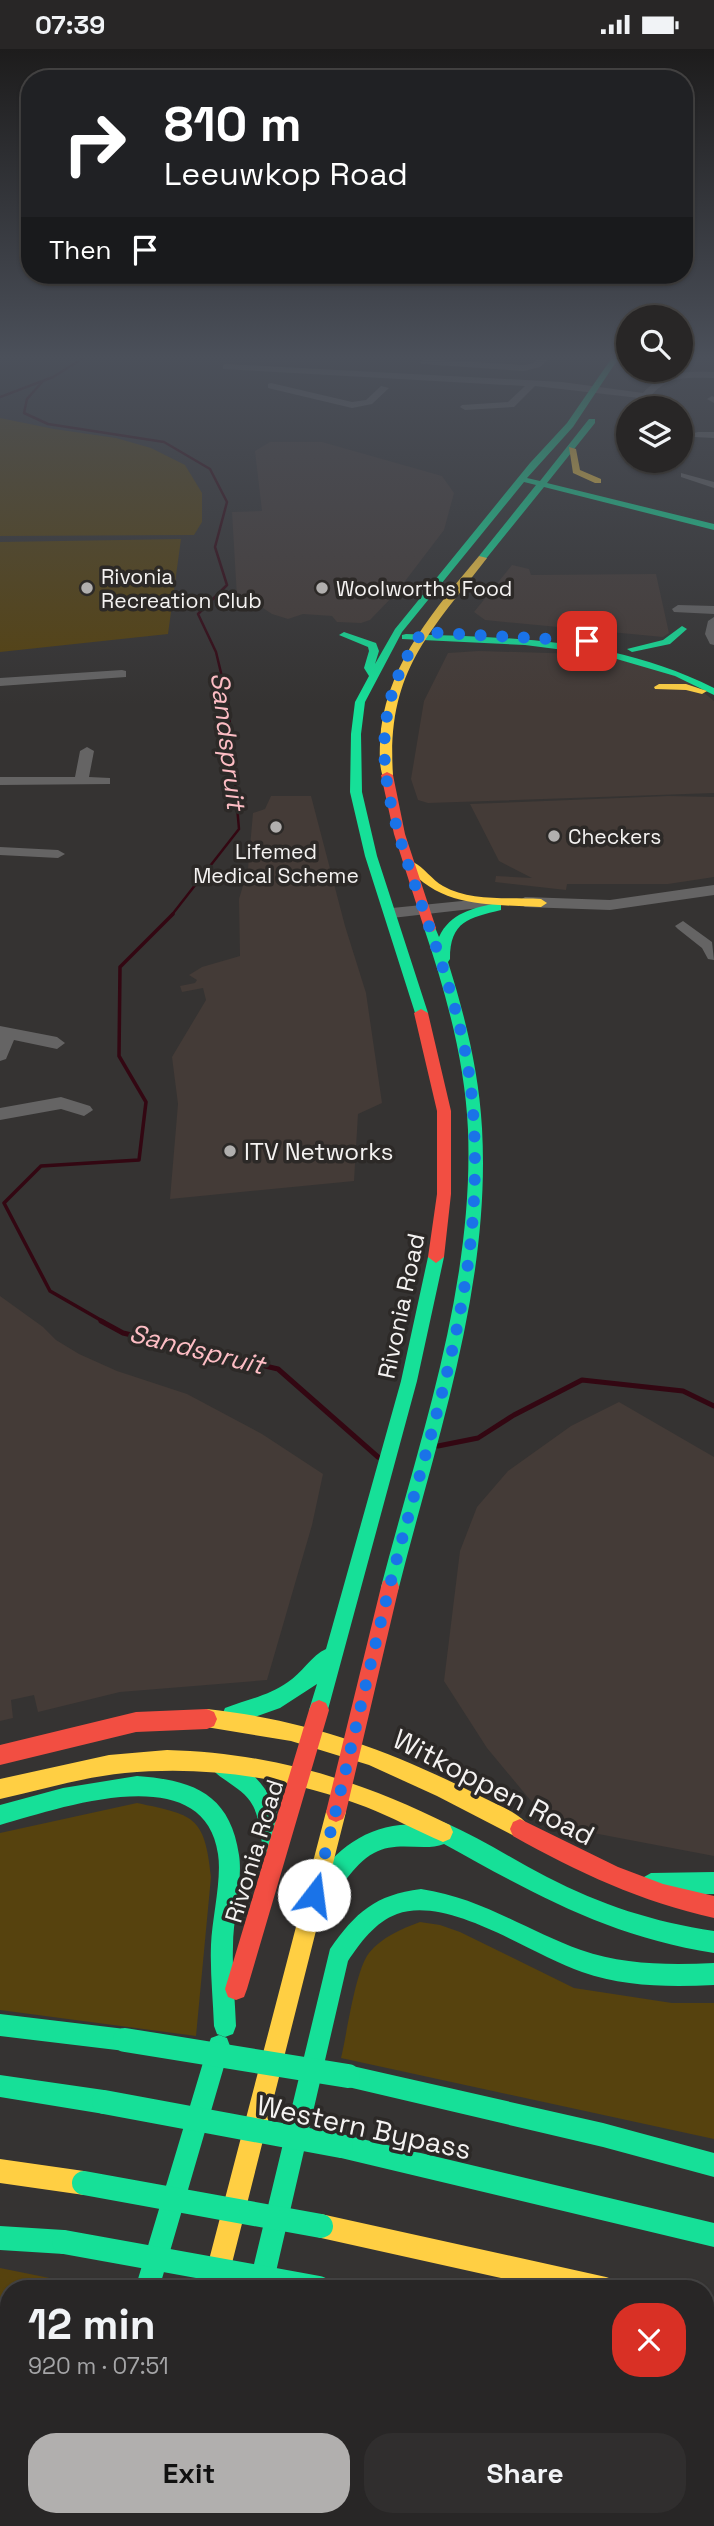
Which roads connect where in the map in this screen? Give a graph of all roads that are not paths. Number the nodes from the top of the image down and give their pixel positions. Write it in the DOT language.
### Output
graph roads {
  1 [pos="525,475"];
  2 [pos="551,475"];
  3 [pos="571,475"];
  4 [pos="587,475"];
  5 [pos="685,475"];
  6 [pos="521,479"];
  7 [pos="542,484"];
  8 [pos="714,485"];
  9 [pos="663,515"];
  10 [pos="514,520"];
  11 [pos="714,527"];
  12 [pos="468,573"];
  13 [pos="714,610"];
  14 [pos="680,619"];
  15 [pos="714,620"];
  16 [pos="355,630"];
  17 [pos="393,630"];
  18 [pos="420,635"];
  19 [pos="513,637"];
  20 [pos="476,641"];
  21 [pos="714,641"];
  22 [pos="632,649"];
  23 [pos="406,659"];
  24 [pos="122,674"];
  25 [pos="374,675"];
  26 [pos="0,682"];
  27 [pos="714,682"];
  28 [pos="659,687"];
  29 [pos="714,693"];
  30 [pos="87,751"];
  31 [pos="0,781"];
  32 [pos="81,781"];
  33 [pos="106,781"];
  34 [pos="396,834"];
  35 [pos="0,852"];
  36 [pos="58,854"];
  37 [pos="714,890"];
  38 [pos="539,903"];
  39 [pos="714,903"];
  40 [pos="610,905"];
  41 [pos="424,909"];
  42 [pos="392,913"];
  43 [pos="683,926"];
  44 [pos="714,955"];
  45 [pos="450,989"];
  46 [pos="4,1033"];
  47 [pos="57,1044"];
  48 [pos="0,1055"];
  49 [pos="84,1110"];
  50 [pos="0,1114"];
  51 [pos="334,1647"];
  52 [pos="220,1719"];
  53 [pos="312,1735"];
  54 [pos="353,1748"];
  55 [pos="0,1755"];
  56 [pos="203,1759"];
  57 [pos="302,1773"];
  58 [pos="343,1785"];
  59 [pos="0,1789"];
  60 [pos="0,1815"];
  61 [pos="455,1838"];
  62 [pos="272,1868"];
  63 [pos="714,1883"];
  64 [pos="628,1884"];
  65 [pos="714,1907"];
  66 [pos="308,1916"];
  67 [pos="714,1942"];
  68 [pos="714,1974"];
  69 [pos="0,2025"];
  70 [pos="225,2026"];
  71 [pos="0,2086"];
  72 [pos="714,2165"];
  73 [pos="0,2171"];
  74 [pos="714,2235"];
  75 [pos="0,2238"];
  76 [pos="150,2280"];
  77 [pos="216,2280"];
  78 [pos="262,2280"];
  79 [pos="272,2280"];
  80 [pos="566,2280"];
  1 -- 6 [label="main road, Rivonia Road"];
  2 -- 7 [label="main road"];
  3 -- 4 [label="main road"];
  5 -- 8 [label="street"];
  6 -- 7 [label="main road"];
  6 -- 17 [label="main road, Rivonia Road"];
  7 -- 9 [label="main road"];
  7 -- 10 [label="main road"];
  9 -- 10 [label="main road"];
  9 -- 11 [label="main road"];
  10 -- 12 [label="main road"];
  12 -- 18 [label="main road"];
  12 -- 19 [label="main road"];
  13 -- 14 [label="street"];
  14 -- 15 [label="street"];
  14 -- 22 [label="main road"];
  15 -- 21 [label="street"];
  16 -- 25 [label="main road"];
  17 -- 18 [label="main road"];
  17 -- 25 [label="main road, Rivonia Road"];
  18 -- 19 [label="main road"];
  18 -- 20 [label="main road"];
  18 -- 23 [label="main road"];
  19 -- 22 [label="main road"];
  20 -- 23 [label="main road"];
  20 -- 29 [label="main road"];
  22 -- 27 [label="main road"];
  23 -- 34 [label="main road"];
  24 -- 26 [label="street"];
  25 -- 42 [label="main road, Rivonia Road"];
  28 -- 29 [label="main road"];
  30 -- 32 [label="street"];
  31 -- 32 [label="street"];
  32 -- 33 [label="street"];
  34 -- 38 [label="main road"];
  34 -- 41 [label="main road"];
  35 -- 36 [label="street"];
  37 -- 40 [label="street"];
  38 -- 40 [label="street"];
  38 -- 41 [label="street"];
  38 -- 45 [label="main road"];
  39 -- 40 [label="street"];
  41 -- 42 [label="street"];
  41 -- 45 [label="main road"];
  42 -- 51 [label="main road, Rivonia Road"];
  43 -- 44 [label="street"];
  45 -- 54 [label="main road"];
  46 -- 47 [label="street"];
  46 -- 48 [label="street"];
  49 -- 50 [label="street"];
  51 -- 52 [label="main road"];
  51 -- 53 [label="main road, Rivonia Road"];
  52 -- 53 [label="main road, Witkoppen Road"];
  52 -- 55 [label="main road, Witkoppen Road"];
  53 -- 54 [label="main road, Witkoppen Road"];
  53 -- 57 [label="main road, Rivonia Road"];
  54 -- 58 [label="main road"];
  54 -- 64 [label="main road, Witkoppen Road"];
  56 -- 57 [label="main road"];
  56 -- 59 [label="main road"];
  56 -- 62 [label="main road"];
  57 -- 58 [label="main road"];
  57 -- 62 [label="main road, Rivonia Road"];
  58 -- 61 [label="main road"];
  58 -- 66 [label="main road"];
  60 -- 70 [label="main road"];
  61 -- 66 [label="main road"];
  61 -- 67 [label="main road"];
  62 -- 70 [label="main road, Rivonia Road"];
  63 -- 64 [label="main road"];
  64 -- 65 [label="main road, Witkoppen Road"];
  66 -- 77 [label="main road"];
  68 -- 78 [label="main road"];
  69 -- 72 [label="main road, bridge"];
  70 -- 76 [label="main road, Rivonia Road"];
  71 -- 74 [label="main road, Western Bypass, bridge"];
  73 -- 80 [label="main road, bridge"];
  75 -- 79 [label="main road, bridge"];
}
